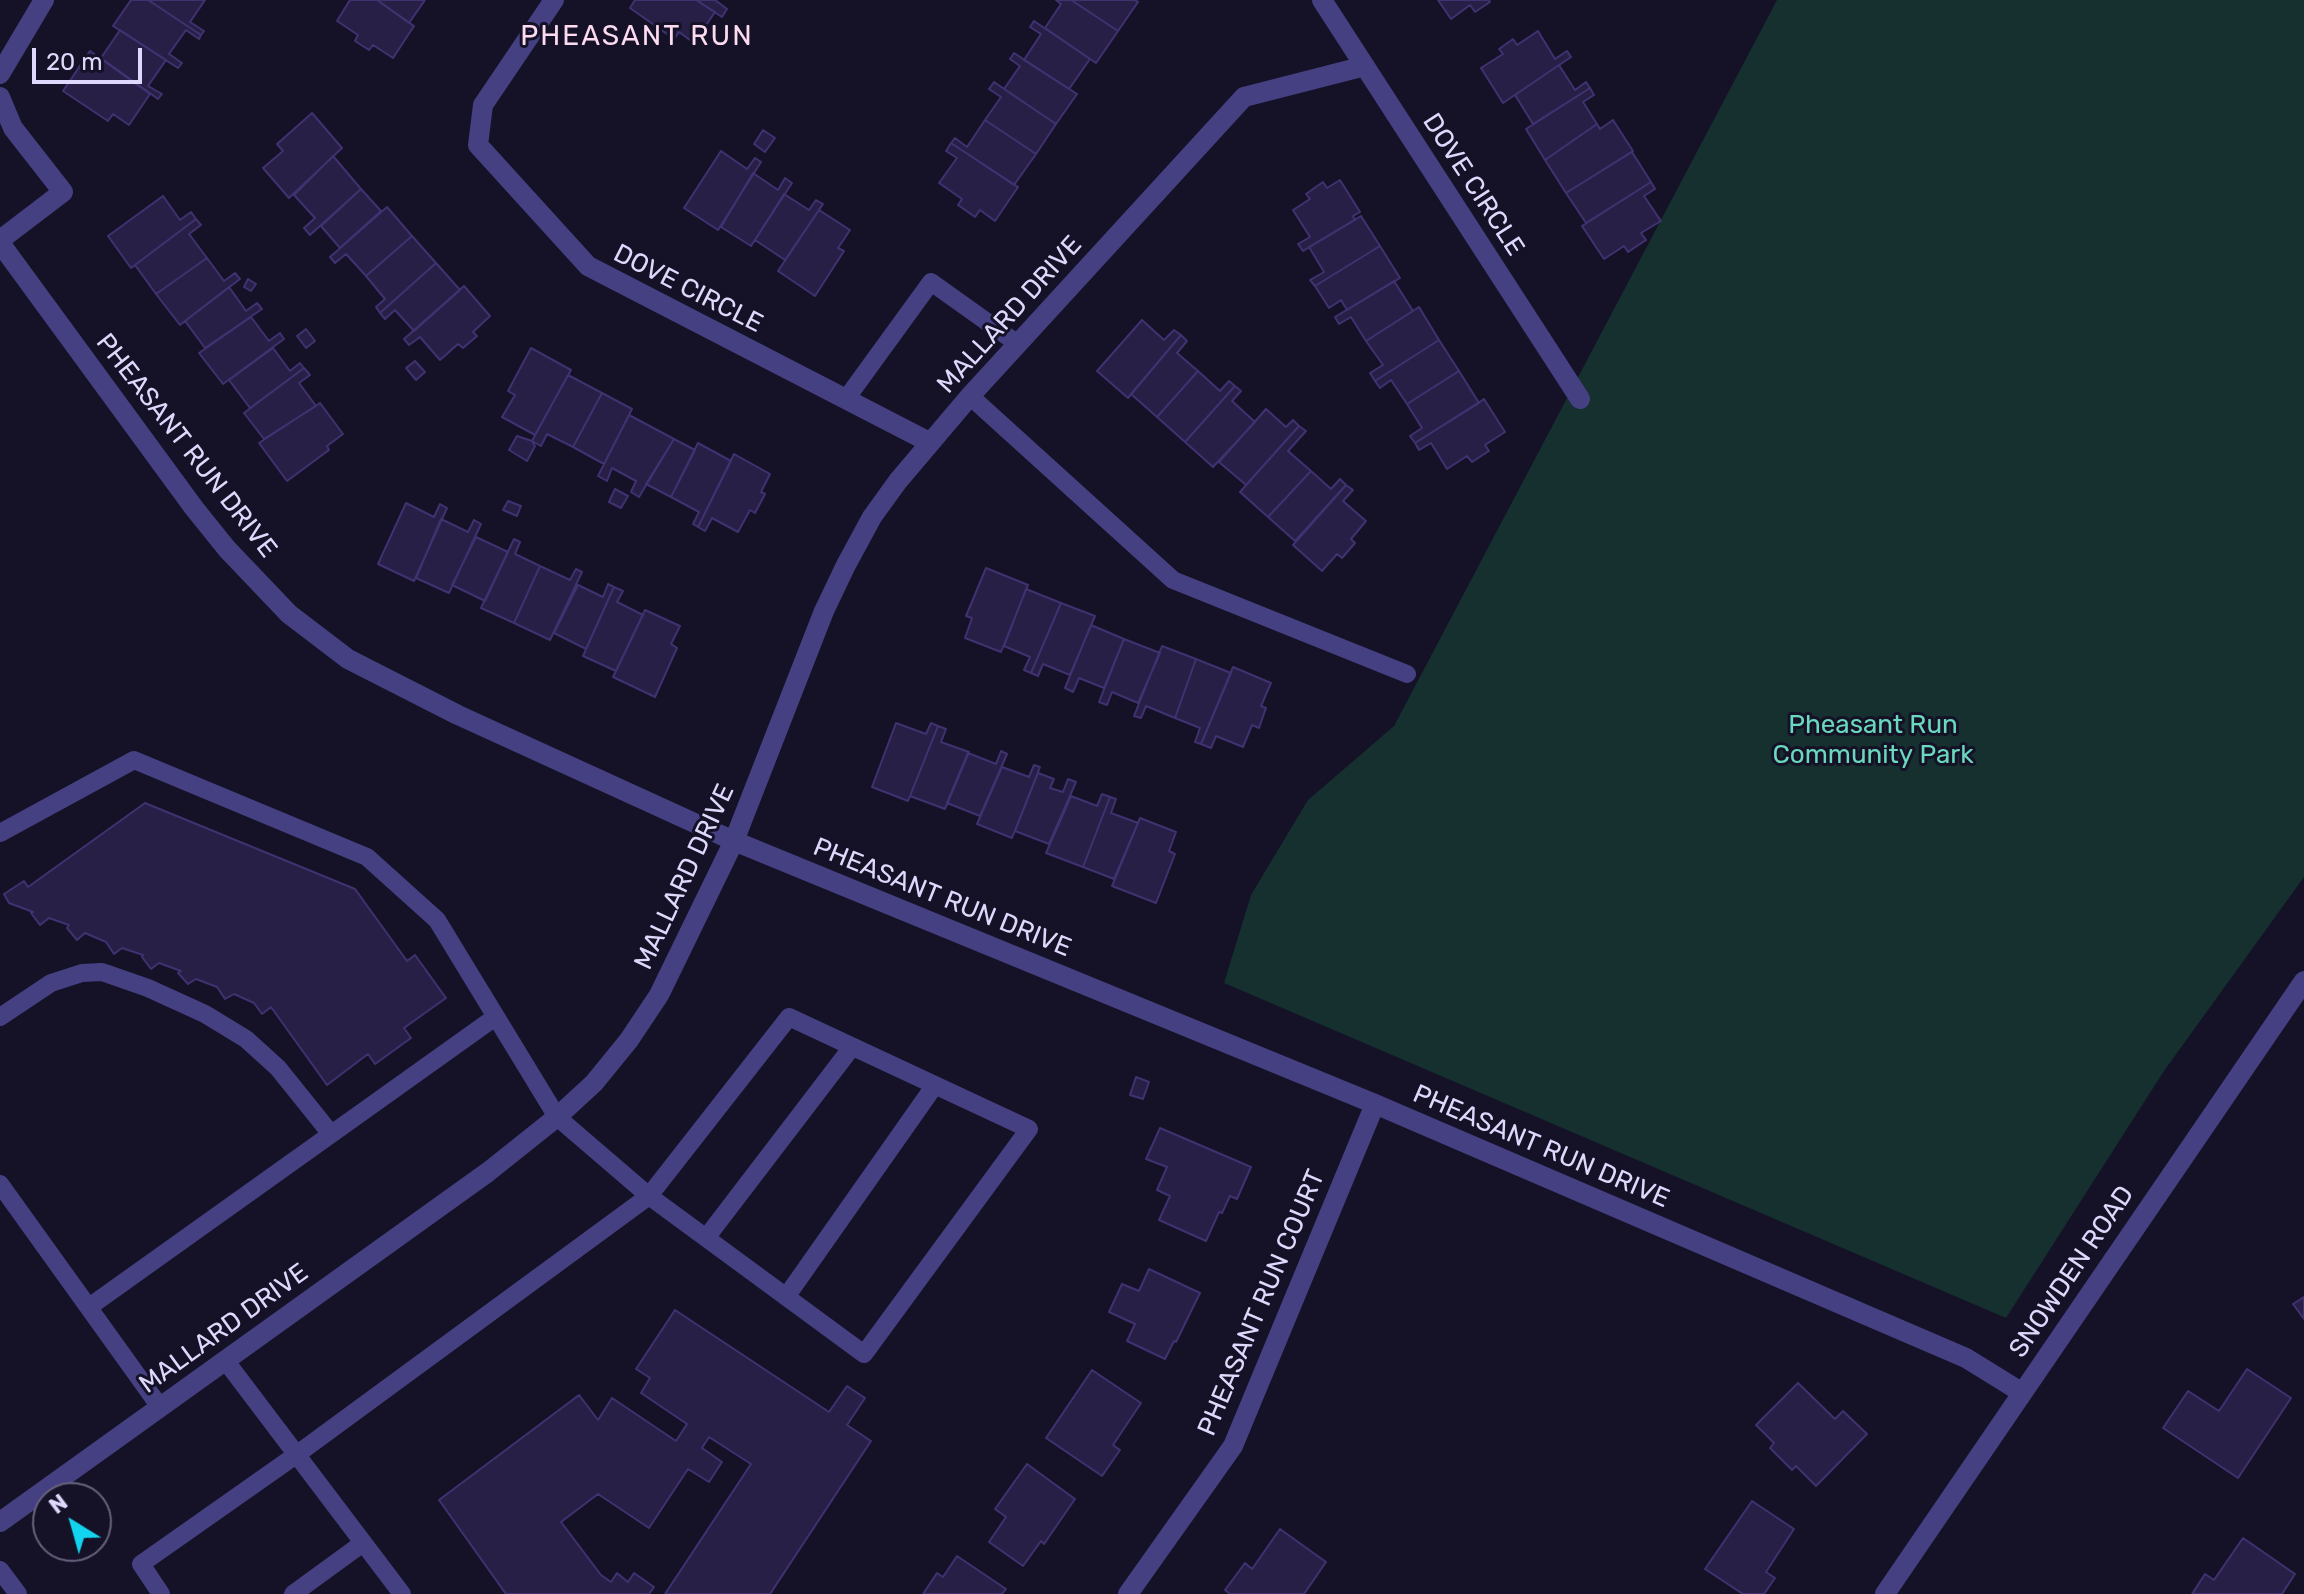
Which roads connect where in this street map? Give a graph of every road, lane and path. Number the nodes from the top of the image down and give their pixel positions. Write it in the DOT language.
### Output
graph roads {
  1 [pos="44,0"];
  2 [pos="554,0"];
  3 [pos="1322,0"];
  4 [pos="1365,66"];
  5 [pos="0,74"];
  6 [pos="0,97"];
  7 [pos="0,241"];
  8 [pos="1018,344"];
  9 [pos="970,396"];
  10 [pos="846,399"];
  11 [pos="1580,399"];
  12 [pos="929,442"];
  13 [pos="1407,674"];
  14 [pos="0,833"];
  15 [pos="734,841"];
  16 [pos="2304,981"];
  17 [pos="0,1017"];
  18 [pos="494,1018"];
  19 [pos="852,1047"];
  20 [pos="935,1085"];
  21 [pos="1375,1104"];
  22 [pos="557,1117"];
  23 [pos="331,1134"];
  24 [pos="0,1184"];
  25 [pos="649,1196"];
  26 [pos="706,1238"];
  27 [pos="786,1297"];
  28 [pos="89,1307"];
  29 [pos="225,1360"];
  30 [pos="2021,1392"];
  31 [pos="160,1407"];
  32 [pos="296,1455"];
  33 [pos="0,1522"];
  34 [pos="363,1543"];
  35 [pos="0,1570"];
  36 [pos="18,1594"];
  37 [pos="161,1594"];
  38 [pos="293,1594"];
  39 [pos="402,1594"];
  40 [pos="1128,1594"];
  41 [pos="1885,1594"];
  1 -- 5 [label="street"];
  2 -- 10 [label="street, DOVE CIRCLE"];
  3 -- 4 [label="street, DOVE CIRCLE"];
  4 -- 8 [label="street, MALLARD DRIVE"];
  4 -- 11 [label="street, DOVE CIRCLE"];
  6 -- 7 [label="street"];
  7 -- 15 [label="street, PHEASANT RUN DRIVE"];
  8 -- 9 [label="street, MALLARD DRIVE"];
  8 -- 10 [label="lane"];
  9 -- 12 [label="street, MALLARD DRIVE"];
  9 -- 13 [label="lane"];
  10 -- 12 [label="street, DOVE CIRCLE"];
  12 -- 15 [label="street, MALLARD DRIVE"];
  14 -- 18 [label="lane"];
  15 -- 21 [label="street, PHEASANT RUN DRIVE"];
  15 -- 22 [label="street, MALLARD DRIVE"];
  16 -- 30 [label="street, SNOWDEN ROAD"];
  17 -- 23 [label="lane"];
  18 -- 22 [label="lane"];
  18 -- 23 [label="lane"];
  19 -- 20 [label="lane"];
  19 -- 25 [label="lane"];
  19 -- 26 [label="lane"];
  20 -- 27 [label="lane"];
  20 -- 27 [label="lane"];
  21 -- 30 [label="street, PHEASANT RUN DRIVE"];
  21 -- 40 [label="street, PHEASANT RUN COURT"];
  22 -- 25 [label="lane"];
  22 -- 29 [label="street, MALLARD DRIVE"];
  23 -- 28 [label="lane"];
  24 -- 28 [label="lane"];
  25 -- 26 [label="lane"];
  25 -- 32 [label="lane"];
  26 -- 27 [label="lane"];
  28 -- 31 [label="lane"];
  29 -- 31 [label="street, MALLARD DRIVE"];
  29 -- 32 [label="lane"];
  30 -- 41 [label="street, SNOWDEN ROAD"];
  31 -- 33 [label="street, MALLARD DRIVE"];
  32 -- 34 [label="lane"];
  32 -- 37 [label="lane"];
  34 -- 38 [label="lane"];
  34 -- 39 [label="lane"];
  35 -- 36 [label="lane"];
}
